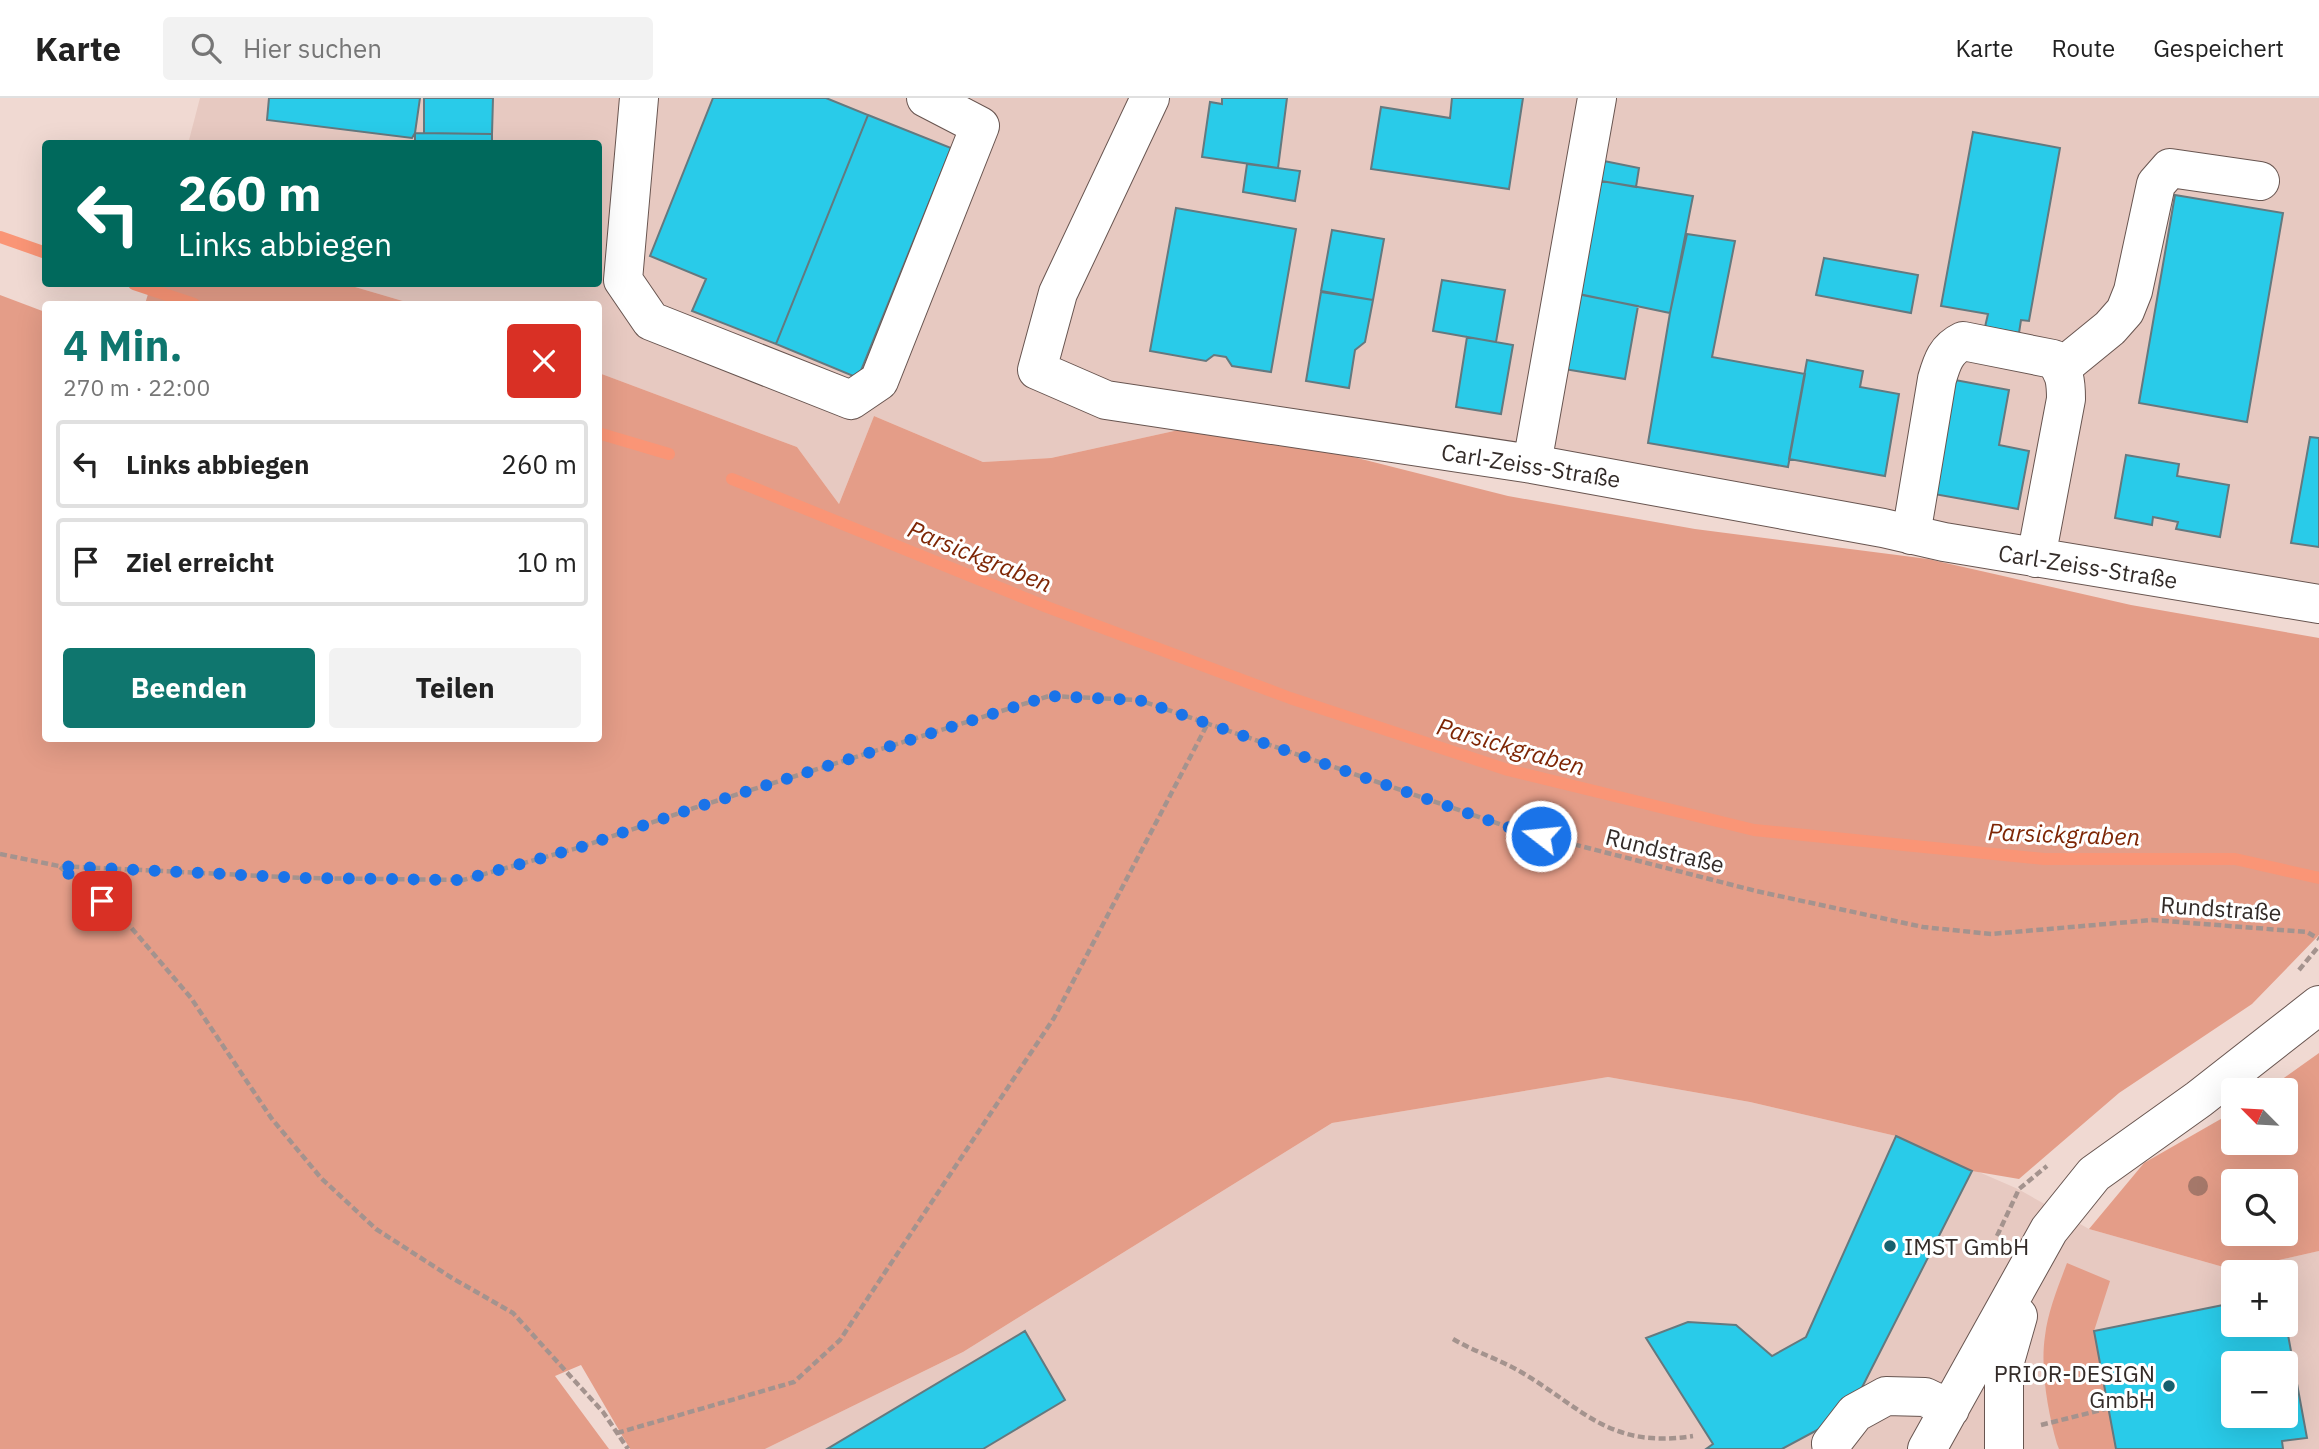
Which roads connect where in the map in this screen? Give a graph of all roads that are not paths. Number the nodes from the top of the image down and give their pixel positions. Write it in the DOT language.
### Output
graph roads {
  1 [pos="639,98"];
  2 [pos="926,98"];
  3 [pos="1150,98"];
  4 [pos="1597,98"];
  5 [pos="2260,181"];
  6 [pos="2061,368"];
  7 [pos="1532,464"];
  8 [pos="1911,535"];
  9 [pos="2036,558"];
  10 [pos="2319,604"];
  11 [pos="2319,1006"];
  12 [pos="2034,1257"];
  13 [pos="1950,1409"];
  14 [pos="1832,1449"];
  15 [pos="1927,1449"];
  16 [pos="2004,1449"];
  1 -- 2 [label="street"];
  3 -- 7 [label="street, Carl-Zeiss-Straße"];
  4 -- 7 [label="street"];
  5 -- 6 [label="street"];
  6 -- 8 [label="street"];
  6 -- 9 [label="street"];
  7 -- 8 [label="street, Carl-Zeiss-Straße"];
  8 -- 9 [label="street, Carl-Zeiss-Straße"];
  9 -- 10 [label="street, Carl-Zeiss-Straße"];
  11 -- 12 [label="street"];
  12 -- 13 [label="street"];
  12 -- 16 [label="street"];
  13 -- 14 [label="street"];
  13 -- 15 [label="street"];
}
